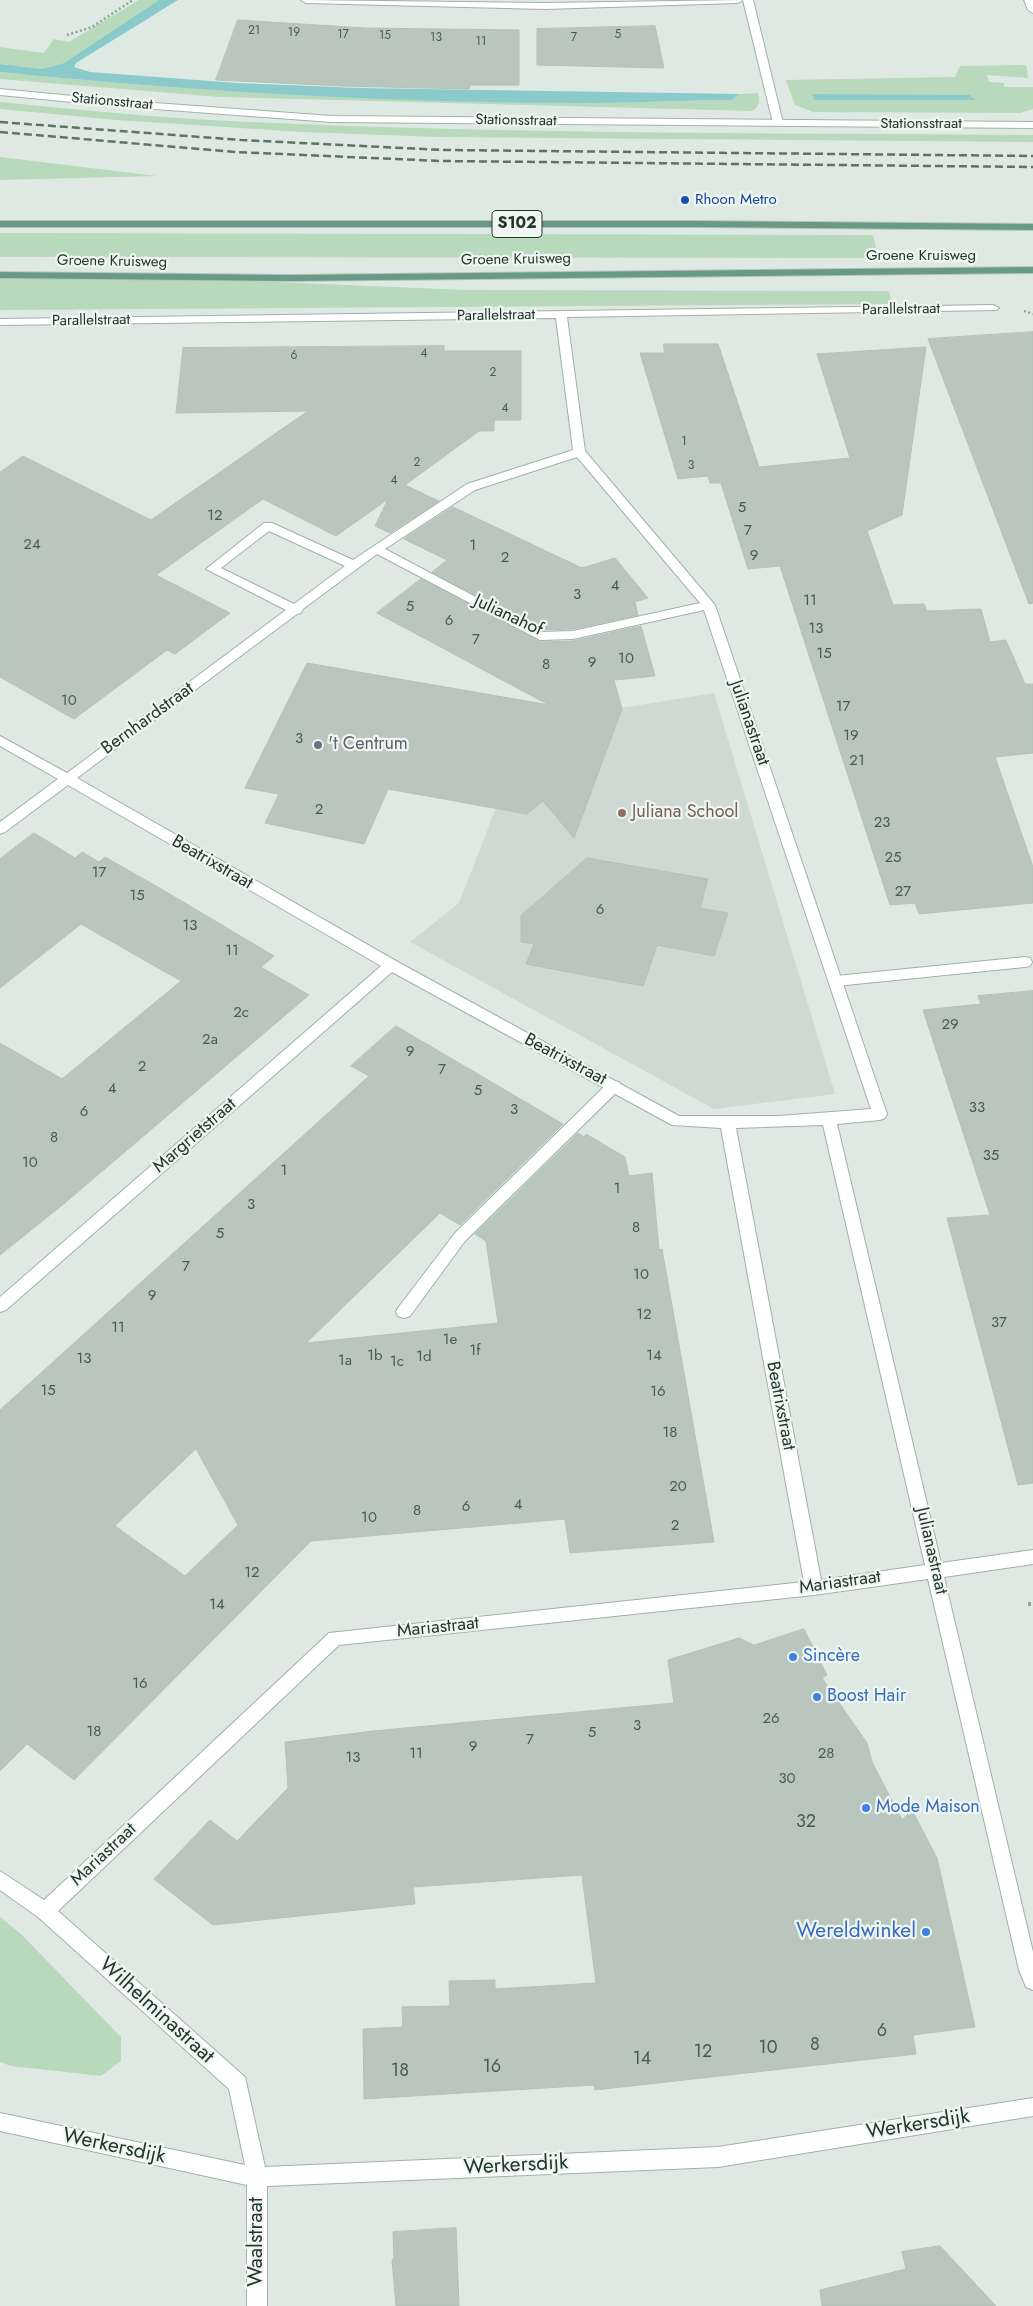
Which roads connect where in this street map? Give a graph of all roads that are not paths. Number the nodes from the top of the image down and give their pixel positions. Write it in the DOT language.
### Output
graph roads {
  1 [pos="306,0"];
  2 [pos="738,0"];
  3 [pos="748,0"];
  4 [pos="1029,0"];
  5 [pos="348,1"];
  6 [pos="1033,10"];
  7 [pos="0,92"];
  8 [pos="778,123"];
  9 [pos="1033,125"];
  10 [pos="0,224"];
  11 [pos="1033,227"];
  12 [pos="1033,270"];
  13 [pos="0,274"];
  14 [pos="993,308"];
  15 [pos="561,315"];
  16 [pos="0,322"];
  17 [pos="579,452"];
  18 [pos="376,549"];
  19 [pos="355,566"];
  20 [pos="709,605"];
  21 [pos="297,610"];
  22 [pos="0,740"];
  23 [pos="66,780"];
  24 [pos="0,829"];
  25 [pos="1025,962"];
  26 [pos="391,965"];
  27 [pos="836,981"];
  28 [pos="614,1086"];
  29 [pos="830,1120"];
  30 [pos="728,1124"];
  31 [pos="0,1306"];
  32 [pos="404,1312"];
  33 [pos="1033,1557"];
  34 [pos="936,1570"];
  35 [pos="814,1588"];
  36 [pos="0,1879"];
  37 [pos="45,1911"];
  38 [pos="1033,1981"];
  39 [pos="1033,2107"];
  40 [pos="0,2122"];
  41 [pos="257,2177"];
  42 [pos="257,2306"];
  1 -- 5 [label="street"];
  2 -- 5 [label="street"];
  3 -- 8 [label="street"];
  4 -- 6 [label="street"];
  7 -- 8 [label="street, Stationsstraat"];
  8 -- 9 [label="street, Stationsstraat"];
  10 -- 11 [label="main road, Groene Kruisweg / S102"];
  12 -- 13 [label="main road, Groene Kruisweg"];
  14 -- 15 [label="street, Parallelstraat"];
  15 -- 16 [label="street, Parallelstraat"];
  15 -- 17 [label="street"];
  17 -- 18 [label="street, Bernhardstraat"];
  17 -- 20 [label="street, Julianastraat"];
  18 -- 19 [label="street, Bernhardstraat"];
  18 -- 20 [label="street, Julianahof"];
  19 -- 21 [label="street, Bernhardstraat"];
  19 -- 21 [label="street"];
  20 -- 27 [label="street, Julianastraat"];
  21 -- 23 [label="street, Bernhardstraat"];
  22 -- 23 [label="street, Beatrixstraat"];
  23 -- 24 [label="street, Bernhardstraat"];
  23 -- 26 [label="street, Beatrixstraat"];
  25 -- 27 [label="street"];
  26 -- 28 [label="street, Beatrixstraat"];
  26 -- 31 [label="street, Margrietstraat"];
  27 -- 29 [label="street, Julianastraat"];
  28 -- 30 [label="street, Beatrixstraat"];
  28 -- 32 [label="street"];
  29 -- 30 [label="street, Julianastraat"];
  29 -- 34 [label="street, Julianastraat"];
  30 -- 35 [label="street, Beatrixstraat"];
  33 -- 34 [label="street, Mariastraat"];
  34 -- 35 [label="street, Mariastraat"];
  34 -- 38 [label="street, Julianastraat"];
  35 -- 37 [label="street, Mariastraat"];
  36 -- 37 [label="street, Wilhelminastraat"];
  37 -- 41 [label="street, Wilhelminastraat"];
  39 -- 41 [label="street, Werkersdijk"];
  40 -- 41 [label="street, Werkersdijk"];
  41 -- 42 [label="street, Waalstraat"];
}
